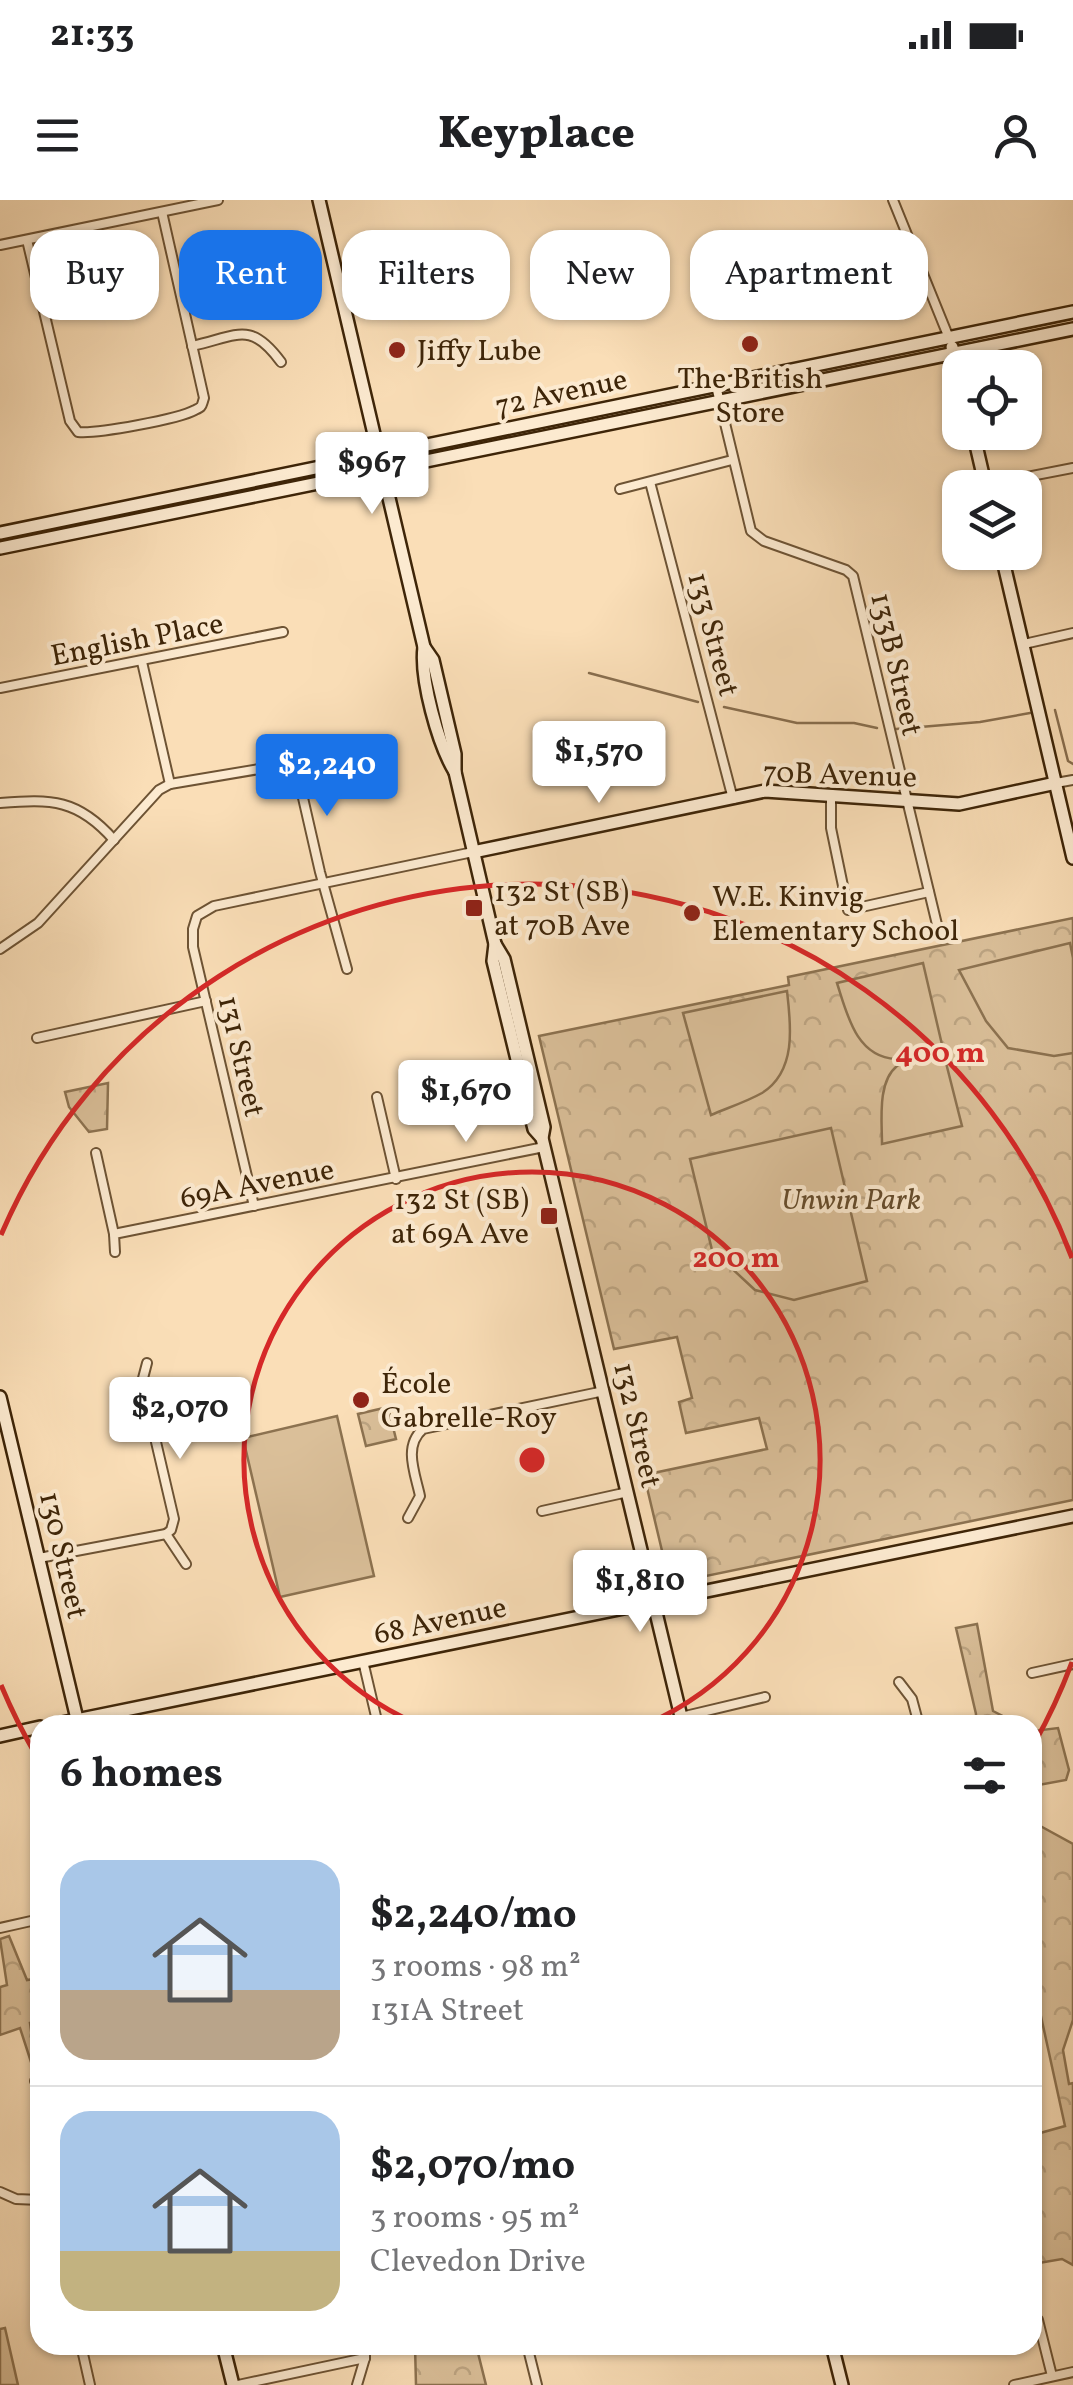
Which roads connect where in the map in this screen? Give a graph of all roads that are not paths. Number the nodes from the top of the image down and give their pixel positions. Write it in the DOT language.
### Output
graph roads {
  1 [pos="218,200"];
  2 [pos="319,200"];
  3 [pos="893,200"];
  4 [pos="162,212"];
  5 [pos="27,240"];
  6 [pos="0,246"];
  7 [pos="1073,312"];
  8 [pos="1073,328"];
  9 [pos="949,338"];
  10 [pos="192,346"];
  11 [pos="953,350"];
  12 [pos="972,350"];
  13 [pos="942,356"];
  14 [pos="281,362"];
  15 [pos="716,386"];
  16 [pos="720,401"];
  17 [pos="379,455"];
  18 [pos="732,460"];
  19 [pos="1073,468"];
  20 [pos="382,470"];
  21 [pos="1042,474"];
  22 [pos="650,482"];
  23 [pos="620,490"];
  24 [pos="0,533"];
  25 [pos="0,548"];
  26 [pos="1006,570"];
  27 [pos="283,632"];
  28 [pos="1073,634"];
  29 [pos="1024,644"];
  30 [pos="142,662"];
  31 [pos="0,688"];
  32 [pos="1073,780"];
  33 [pos="1056,783"];
  34 [pos="170,784"];
  35 [pos="831,793"];
  36 [pos="733,798"];
  37 [pos="905,801"];
  38 [pos="0,804"];
  39 [pos="114,840"];
  40 [pos="473,852"];
  41 [pos="1073,858"];
  42 [pos="324,884"];
  43 [pos="929,892"];
  44 [pos="197,916"];
  45 [pos="940,937"];
  46 [pos="0,949"];
  47 [pos="347,970"];
  48 [pos="206,1001"];
  49 [pos="36,1038"];
  50 [pos="377,1098"];
  51 [pos="543,1142"];
  52 [pos="96,1153"];
  53 [pos="396,1180"];
  54 [pos="254,1206"];
  55 [pos="114,1234"];
  56 [pos="114,1252"];
  57 [pos="147,1362"];
  58 [pos="604,1391"];
  59 [pos="0,1397"];
  60 [pos="2,1414"];
  61 [pos="628,1492"];
  62 [pos="542,1511"];
  63 [pos="1073,1516"];
  64 [pos="408,1518"];
  65 [pos="166,1534"];
  66 [pos="39,1558"];
  67 [pos="186,1564"];
  68 [pos="654,1602"];
  69 [pos="363,1661"];
  70 [pos="1073,1664"];
  71 [pos="1032,1673"];
  72 [pos="898,1682"];
  73 [pos="765,1697"];
  74 [pos="76,1715"];
  75 [pos="111,1715"];
  76 [pos="376,1715"];
  77 [pos="681,1715"];
  78 [pos="703,1715"];
  79 [pos="916,1715"];
  80 [pos="30,1730"];
  81 [pos="0,1736"];
  82 [pos="30,1921"];
  83 [pos="0,1928"];
  84 [pos="0,2192"];
  85 [pos="30,2200"];
  86 [pos="1042,2336"];
  87 [pos="83,2355"];
  88 [pos="227,2355"];
  89 [pos="530,2355"];
  90 [pos="834,2355"];
  91 [pos="365,2358"];
  92 [pos="1073,2372"];
  93 [pos="1052,2376"];
  94 [pos="90,2385"];
  95 [pos="236,2385"];
  96 [pos="357,2385"];
  97 [pos="537,2385"];
  98 [pos="842,2385"];
  99 [pos="1014,2385"];
  1 -- 4 [label="street"];
  2 -- 17 [label="main road, 132 Street"];
  3 -- 9 [label="street"];
  4 -- 5 [label="street"];
  4 -- 10 [label="street"];
  5 -- 6 [label="street"];
  5 -- 10 [label="street"];
  7 -- 9 [label="main road, 72 Avenue"];
  8 -- 12 [label="main road, 72 Avenue"];
  9 -- 11 [label="main road"];
  9 -- 15 [label="main road, 72 Avenue"];
  10 -- 14 [label="street"];
  13 -- 16 [label="main road, 72 Avenue"];
  15 -- 16 [label="street"];
  15 -- 17 [label="main road, 72 Avenue"];
  16 -- 18 [label="street"];
  16 -- 20 [label="main road, 72 Avenue"];
  17 -- 20 [label="main road, 132 Street"];
  17 -- 24 [label="main road, 72 Avenue"];
  18 -- 22 [label="street"];
  18 -- 37 [label="street, 133B Street"];
  19 -- 21 [label="street"];
  20 -- 25 [label="main road, 72 Avenue"];
  20 -- 40 [label="main road, 132 Street"];
  22 -- 23 [label="street"];
  22 -- 36 [label="street, 133 Street"];
  26 -- 29 [label="main road"];
  27 -- 30 [label="street, English Place"];
  28 -- 29 [label="street"];
  29 -- 33 [label="main road"];
  30 -- 31 [label="street, English Place"];
  30 -- 34 [label="street"];
  32 -- 33 [label="street, 70B Avenue"];
  33 -- 37 [label="main road, 70B Avenue"];
  33 -- 41 [label="main road"];
  34 -- 39 [label="street"];
  34 -- 42 [label="street"];
  35 -- 36 [label="main road, 70B Avenue"];
  35 -- 37 [label="main road, 70B Avenue"];
  35 -- 43 [label="street"];
  36 -- 40 [label="main road, 70B Avenue"];
  37 -- 43 [label="street, 133B Street"];
  38 -- 39 [label="street"];
  39 -- 46 [label="street"];
  40 -- 42 [label="street, 70B Avenue"];
  40 -- 51 [label="main road, 132 Street"];
  42 -- 44 [label="street, 70B Avenue"];
  42 -- 47 [label="street"];
  43 -- 45 [label="street, 133B Street"];
  44 -- 48 [label="street, 131 Street"];
  48 -- 49 [label="street"];
  48 -- 54 [label="street, 131 Street"];
  50 -- 53 [label="street"];
  51 -- 53 [label="street, 69A Avenue"];
  51 -- 58 [label="main road, 132 Street"];
  52 -- 55 [label="street"];
  53 -- 54 [label="street, 69A Avenue"];
  54 -- 55 [label="street, 69A Avenue"];
  55 -- 56 [label="street"];
  57 -- 65 [label="street"];
  58 -- 61 [label="main road, 132 Street"];
  58 -- 64 [label="street"];
  59 -- 60 [label="main road, 130 Street"];
  60 -- 66 [label="main road, 130 Street"];
  61 -- 62 [label="street"];
  61 -- 68 [label="main road, 132 Street"];
  63 -- 68 [label="main road, 68 Avenue"];
  65 -- 66 [label="street"];
  65 -- 67 [label="street"];
  66 -- 74 [label="main road, 130 Street"];
  68 -- 69 [label="main road, 68 Avenue"];
  68 -- 77 [label="main road, 132 Street"];
  69 -- 75 [label="main road, 68 Avenue"];
  69 -- 76 [label="street"];
  70 -- 71 [label="street"];
  72 -- 79 [label="street"];
  73 -- 78 [label="street"];
  80 -- 81 [label="main road"];
  82 -- 83 [label="street"];
  84 -- 85 [label="street"];
  86 -- 93 [label="street"];
  87 -- 94 [label="street"];
  88 -- 95 [label="main road"];
  89 -- 97 [label="street"];
  90 -- 98 [label="main road"];
  91 -- 95 [label="street"];
  91 -- 96 [label="street"];
  92 -- 93 [label="street"];
  93 -- 99 [label="street"];
}
